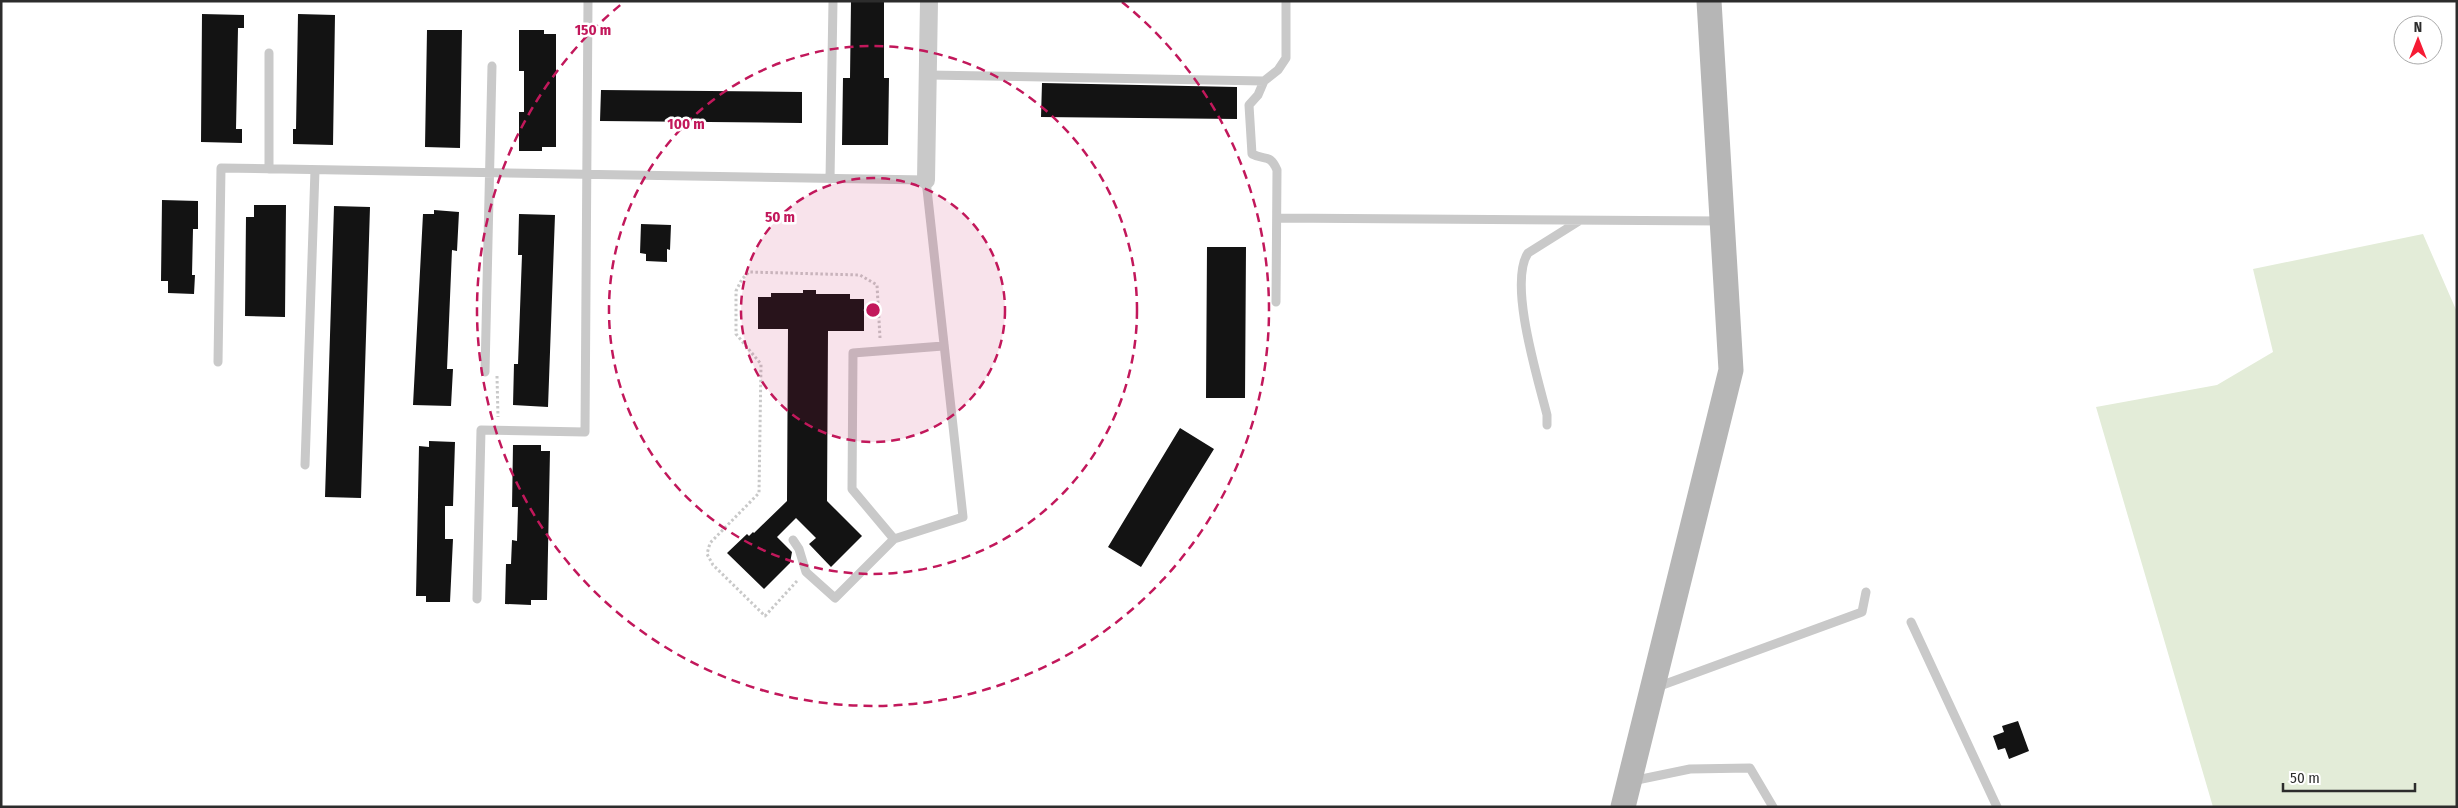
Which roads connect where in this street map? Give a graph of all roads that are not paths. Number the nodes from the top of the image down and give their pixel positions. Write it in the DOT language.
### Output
graph roads {
  1 [pos="588,1"];
  2 [pos="833,1"];
  3 [pos="930,1"];
  4 [pos="1286,1"];
  5 [pos="1709,1"];
  6 [pos="269,52"];
  7 [pos="492,66"];
  8 [pos="928,75"];
  9 [pos="1264,81"];
  10 [pos="269,169"];
  11 [pos="315,170"];
  12 [pos="489,173"];
  13 [pos="588,175"];
  14 [pos="830,179"];
  15 [pos="926,180"];
  16 [pos="1277,218"];
  17 [pos="1582,220"];
  18 [pos="1722,221"];
  19 [pos="1276,302"];
  20 [pos="943,346"];
  21 [pos="218,362"];
  22 [pos="485,372"];
  23 [pos="1547,426"];
  24 [pos="306,464"];
  25 [pos="894,539"];
  26 [pos="793,540"];
  27 [pos="1866,592"];
  28 [pos="478,599"];
  29 [pos="1910,622"];
  30 [pos="1652,689"];
  31 [pos="1629,781"];
  32 [pos="1623,807"];
  33 [pos="1773,807"];
  34 [pos="1997,807"];
  1 -- 13 [label="lane"];
  2 -- 14 [label="lane"];
  3 -- 8 [label="street"];
  4 -- 9 [label="lane"];
  5 -- 18 [label="street"];
  6 -- 10 [label="lane"];
  7 -- 12 [label="lane"];
  8 -- 9 [label="lane"];
  8 -- 15 [label="street"];
  9 -- 16 [label="lane"];
  10 -- 11 [label="lane"];
  10 -- 21 [label="lane"];
  11 -- 12 [label="lane"];
  11 -- 24 [label="lane"];
  12 -- 13 [label="lane"];
  12 -- 22 [label="lane"];
  13 -- 14 [label="lane"];
  13 -- 28 [label="lane"];
  14 -- 15 [label="lane"];
  15 -- 20 [label="lane"];
  16 -- 17 [label="lane"];
  16 -- 19 [label="lane"];
  17 -- 18 [label="lane"];
  17 -- 23 [label="lane"];
  18 -- 30 [label="street"];
  20 -- 25 [label="lane"];
  20 -- 25 [label="lane"];
  25 -- 26 [label="lane"];
  27 -- 30 [label="lane"];
  29 -- 34 [label="lane"];
  30 -- 31 [label="street"];
  31 -- 32 [label="street"];
  31 -- 33 [label="lane"];
}
